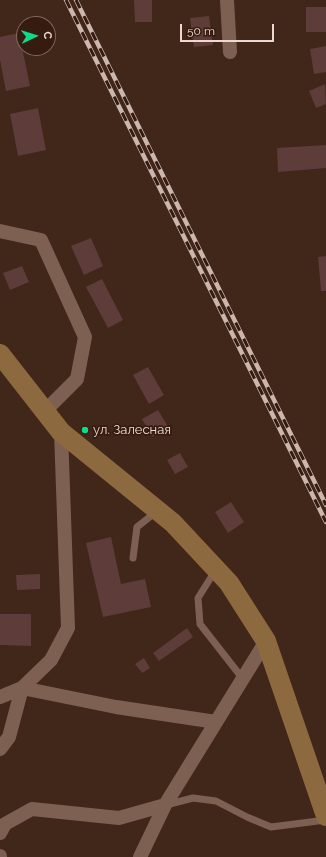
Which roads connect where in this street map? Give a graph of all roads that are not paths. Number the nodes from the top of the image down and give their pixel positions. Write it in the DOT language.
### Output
graph roads {
  1 [pos="227,0"];
  2 [pos="230,52"];
  3 [pos="0,231"];
  4 [pos="0,354"];
  5 [pos="44,412"];
  6 [pos="61,432"];
  7 [pos="157,510"];
  8 [pos="133,558"];
  9 [pos="216,569"];
  10 [pos="266,641"];
  11 [pos="243,679"];
  12 [pos="22,688"];
  13 [pos="0,697"];
  14 [pos="216,722"];
  15 [pos="0,749"];
  16 [pos="165,805"];
  17 [pos="326,816"];
  18 [pos="326,820"];
  19 [pos="2,826"];
  20 [pos="140,857"];
  1 -- 2 [label="street"];
  3 -- 5 [label="street"];
  4 -- 5 [label="main road"];
  5 -- 6 [label="main road"];
  6 -- 7 [label="main road"];
  6 -- 12 [label="street"];
  7 -- 8 [label="lane"];
  7 -- 9 [label="main road"];
  9 -- 10 [label="main road"];
  9 -- 11 [label="lane"];
  10 -- 11 [label="street"];
  10 -- 17 [label="main road"];
  11 -- 14 [label="street"];
  12 -- 13 [label="street"];
  12 -- 14 [label="street"];
  12 -- 15 [label="street"];
  14 -- 16 [label="street"];
  16 -- 18 [label="lane"];
  16 -- 19 [label="street"];
  16 -- 20 [label="street"];
}
